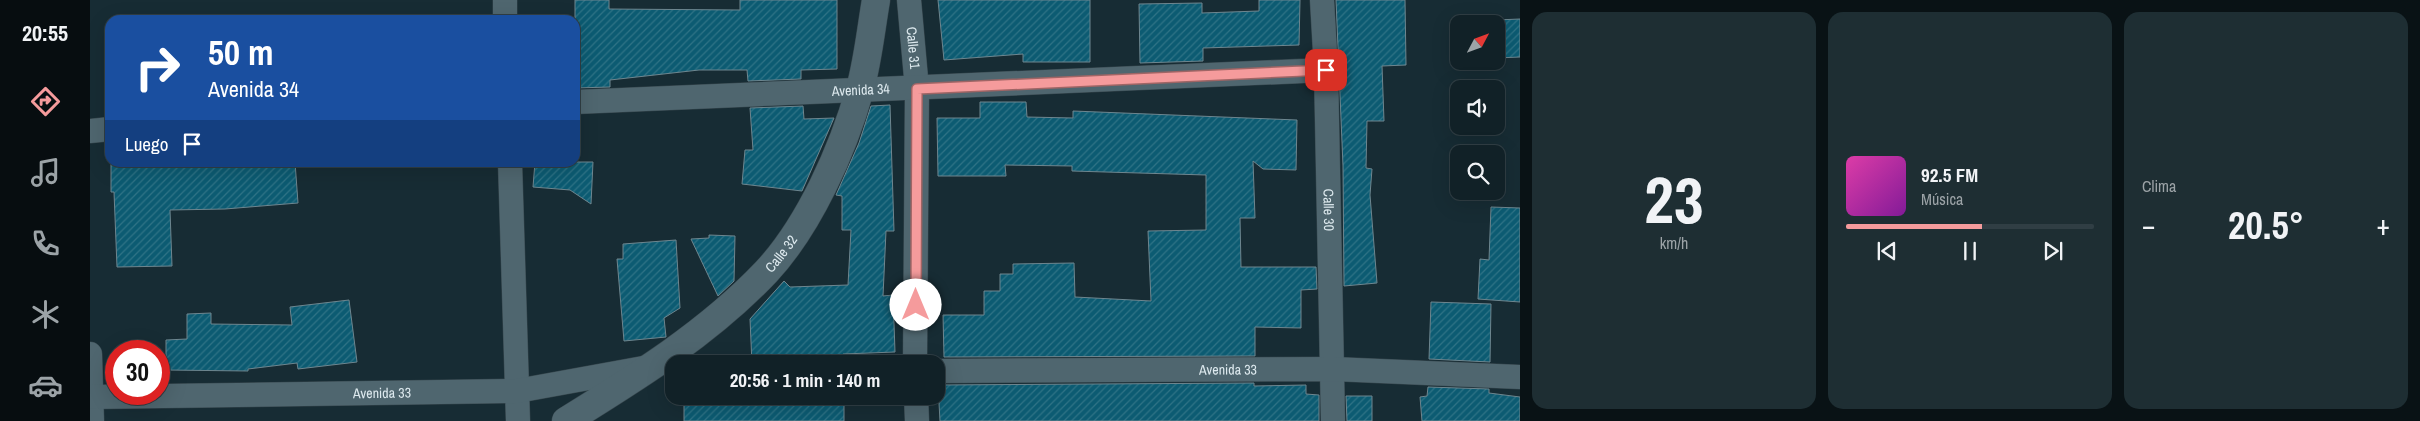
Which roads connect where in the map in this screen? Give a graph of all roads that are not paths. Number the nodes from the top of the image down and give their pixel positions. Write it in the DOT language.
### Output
graph roads {
  1 [pos="505,0"];
  2 [pos="876,0"];
  3 [pos="909,0"];
  4 [pos="1322,0"];
  5 [pos="505,15"];
  6 [pos="1326,70"];
  7 [pos="860,88"];
  8 [pos="917,89"];
  9 [pos="580,102"];
  10 [pos="105,130"];
  11 [pos="90,131"];
  12 [pos="510,167"];
  13 [pos="90,354"];
  14 [pos="915,355"];
  15 [pos="664,366"];
  16 [pos="1333,369"];
  17 [pos="945,371"];
  18 [pos="1520,377"];
  19 [pos="517,391"];
  20 [pos="91,397"];
  21 [pos="916,405"];
  22 [pos="92,421"];
  23 [pos="518,421"];
  24 [pos="566,421"];
  25 [pos="917,421"];
  26 [pos="1333,421"];
  1 -- 5 [label="street"];
  2 -- 7 [label="main road, Calle 32"];
  3 -- 8 [label="street, Calle 31"];
  4 -- 6 [label="street, Calle 30"];
  6 -- 8 [label="street, Avenida 34"];
  6 -- 16 [label="street, Calle 30"];
  7 -- 8 [label="street, Avenida 34"];
  7 -- 9 [label="street, Avenida 34"];
  7 -- 15 [label="main road, Calle 32"];
  8 -- 14 [label="street, Calle 31"];
  10 -- 11 [label="street"];
  12 -- 19 [label="street"];
  13 -- 20 [label="street"];
  15 -- 19 [label="street, Avenida 33"];
  15 -- 24 [label="main road, Calle 32"];
  16 -- 17 [label="street, Avenida 33"];
  16 -- 18 [label="street, Avenida 33"];
  16 -- 26 [label="street, Calle 30"];
  19 -- 20 [label="street, Avenida 33"];
  19 -- 23 [label="street"];
  20 -- 22 [label="street"];
  21 -- 25 [label="street"];
}
